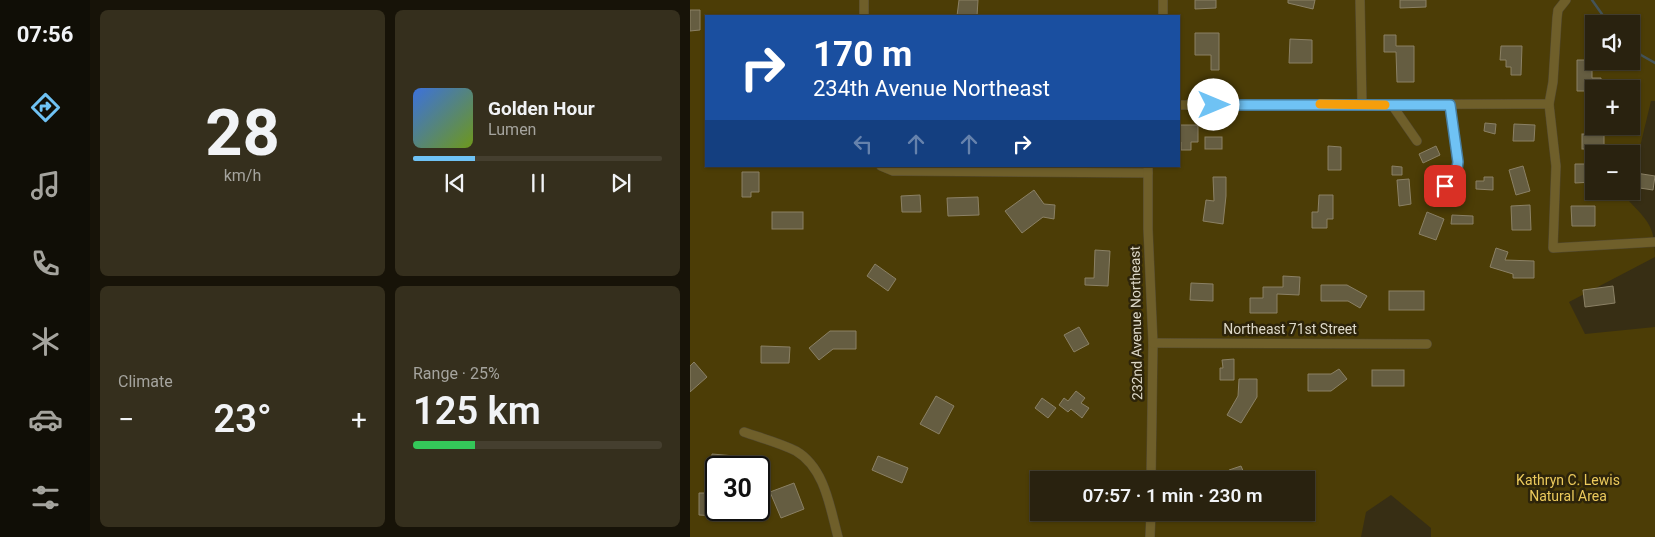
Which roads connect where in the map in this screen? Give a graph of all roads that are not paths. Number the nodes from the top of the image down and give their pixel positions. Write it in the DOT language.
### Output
graph roads {
  1 [pos="864,0"];
  2 [pos="1163,0"];
  3 [pos="1360,0"];
  4 [pos="1566,0"];
  5 [pos="864,15"];
  6 [pos="1163,15"];
  7 [pos="1362,104"];
  8 [pos="1549,104"];
  9 [pos="1180,105"];
  10 [pos="1392,105"];
  11 [pos="1450,105"];
  12 [pos="1417,141"];
  13 [pos="884,167"];
  14 [pos="1148,170"];
  15 [pos="1445,186"];
  16 [pos="1655,242"];
  17 [pos="1153,343"];
  18 [pos="1427,344"];
  19 [pos="744,432"];
  20 [pos="1151,471"];
  21 [pos="1150,521"];
  22 [pos="838,537"];
  23 [pos="1150,537"];
  1 -- 5 [label="street"];
  2 -- 6 [label="street"];
  3 -- 7 [label="street"];
  4 -- 8 [label="street"];
  7 -- 9 [label="street"];
  7 -- 10 [label="street"];
  8 -- 11 [label="street"];
  8 -- 16 [label="street"];
  10 -- 11 [label="street"];
  10 -- 12 [label="street"];
  11 -- 15 [label="lane"];
  13 -- 14 [label="street"];
  14 -- 17 [label="street, 232nd Avenue Northeast"];
  17 -- 18 [label="street, Northeast 71st Street"];
  17 -- 20 [label="street, 232nd Avenue Northeast"];
  19 -- 22 [label="street"];
  21 -- 23 [label="street"];
}
